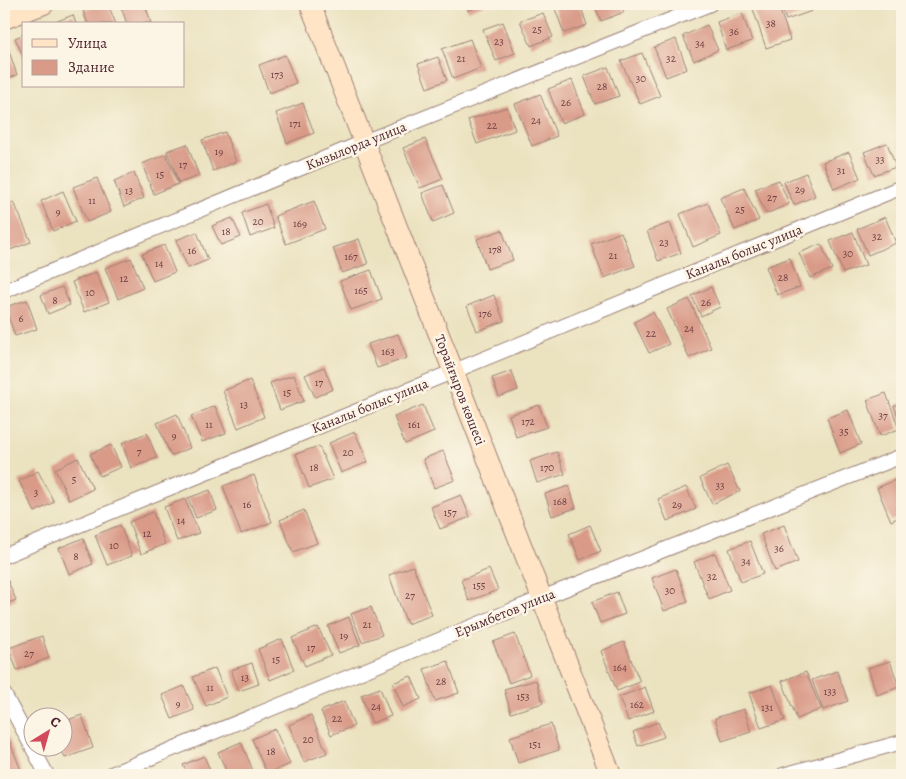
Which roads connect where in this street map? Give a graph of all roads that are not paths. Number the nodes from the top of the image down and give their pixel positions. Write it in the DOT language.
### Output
graph roads {
  1 [pos="44,4"];
  2 [pos="310,4"];
  3 [pos="710,4"];
  4 [pos="4,20"];
  5 [pos="364,142"];
  6 [pos="902,187"];
  7 [pos="4,291"];
  8 [pos="453,371"];
  9 [pos="902,456"];
  10 [pos="4,556"];
  11 [pos="542,598"];
  12 [pos="4,694"];
  13 [pos="902,742"];
  14 [pos="47,775"];
  15 [pos="109,775"];
  16 [pos="611,775"];
  17 [pos="783,775"];
  1 -- 4 [label="street"];
  2 -- 5 [label="street, Торайғыров көшесі"];
  3 -- 5 [label="street, Кызылорда улица"];
  5 -- 7 [label="street, Кызылорда улица"];
  5 -- 8 [label="street, Торайғыров көшесі"];
  6 -- 8 [label="street, Каналы болыс улица"];
  8 -- 10 [label="street, Каналы болыс улица"];
  8 -- 11 [label="street, Торайғыров көшесі"];
  9 -- 11 [label="street, Ерымбетов улица"];
  11 -- 15 [label="street, Ерымбетов улица"];
  11 -- 16 [label="street, Торайғыров көшесі"];
  12 -- 14 [label="street"];
  13 -- 17 [label="street"];
}
